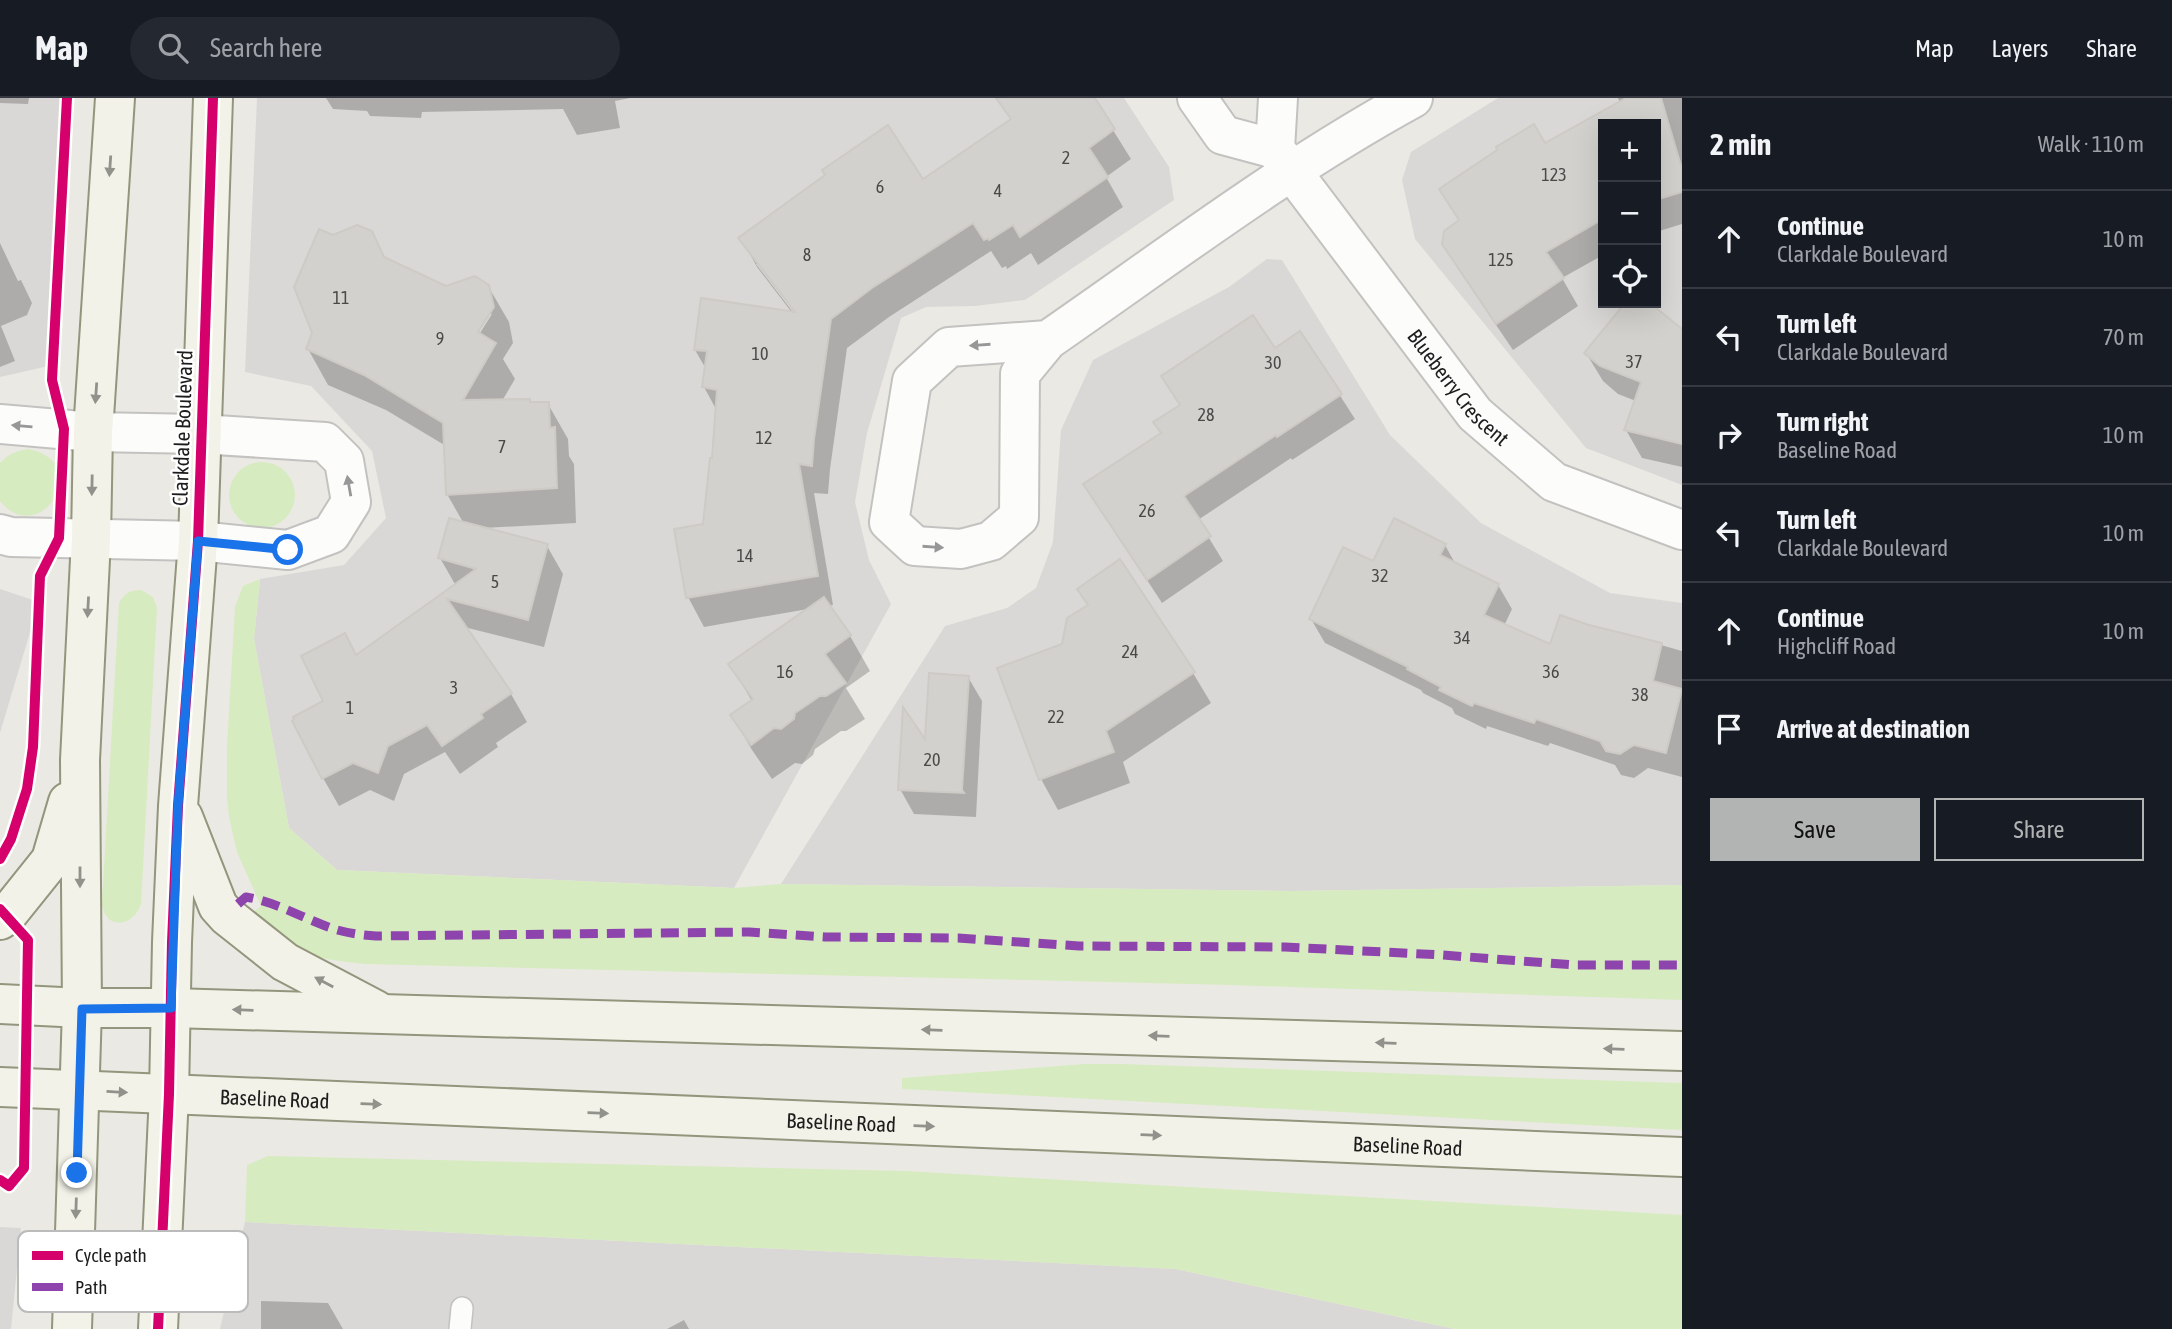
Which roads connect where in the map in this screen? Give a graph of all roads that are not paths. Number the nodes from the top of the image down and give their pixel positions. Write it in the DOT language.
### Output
graph roads {
  1 [pos="114,98"];
  2 [pos="213,98"];
  3 [pos="1197,98"];
  4 [pos="1278,98"];
  5 [pos="1413,98"];
  6 [pos="1283,160"];
  7 [pos="1048,340"];
  8 [pos="0,424"];
  9 [pos="93,432"];
  10 [pos="200,433"];
  11 [pos="1682,530"];
  12 [pos="0,534"];
  13 [pos="91,539"];
  14 [pos="198,541"];
  15 [pos="80,760"];
  16 [pos="178,806"];
  17 [pos="0,920"];
  18 [pos="0,1004"];
  19 [pos="171,1008"];
  20 [pos="82,1009"];
  21 [pos="384,1015"];
  22 [pos="1682,1051"];
  23 [pos="0,1087"];
  24 [pos="79,1090"];
  25 [pos="169,1094"];
  26 [pos="1682,1157"];
  27 [pos="75,1231"];
  28 [pos="163,1231"];
  1 -- 9 [label="main road, one-way"];
  2 -- 10 [label="main road, Clarkdale Boulevard"];
  3 -- 6 [label="street"];
  4 -- 6 [label="street"];
  5 -- 6 [label="street"];
  6 -- 7 [label="street"];
  6 -- 11 [label="street, Blueberry Crescent"];
  7 -- 7 [label="street, one-way"];
  9 -- 8 [label="street, Clarkdale Boulevard, one-way"];
  9 -- 10 [label="street, Clarkdale Boulevard"];
  9 -- 13 [label="main road, one-way"];
  10 -- 14 [label="main road, Clarkdale Boulevard"];
  14 -- 10 [label="street, Clarkdale Boulevard, one-way"];
  12 -- 13 [label="street, Clarkdale Boulevard"];
  13 -- 14 [label="street, Clarkdale Boulevard"];
  13 -- 15 [label="main road, one-way"];
  14 -- 16 [label="main road, Clarkdale Boulevard"];
  15 -- 17 [label="main road"];
  15 -- 20 [label="main road, one-way"];
  16 -- 19 [label="main road, Clarkdale Boulevard"];
  21 -- 16 [label="main road, one-way"];
  18 -- 20 [label="main road"];
  19 -- 20 [label="main road"];
  21 -- 19 [label="main road, one-way"];
  19 -- 25 [label="main road, Clarkdale Boulevard"];
  20 -- 24 [label="main road"];
  22 -- 21 [label="main road, one-way"];
  23 -- 24 [label="main road, Baseline Road"];
  24 -- 25 [label="main road, Baseline Road, one-way"];
  24 -- 27 [label="main road, one-way"];
  25 -- 26 [label="main road, Baseline Road, one-way"];
  25 -- 28 [label="main road, Clarkdale Boulevard"];
}
